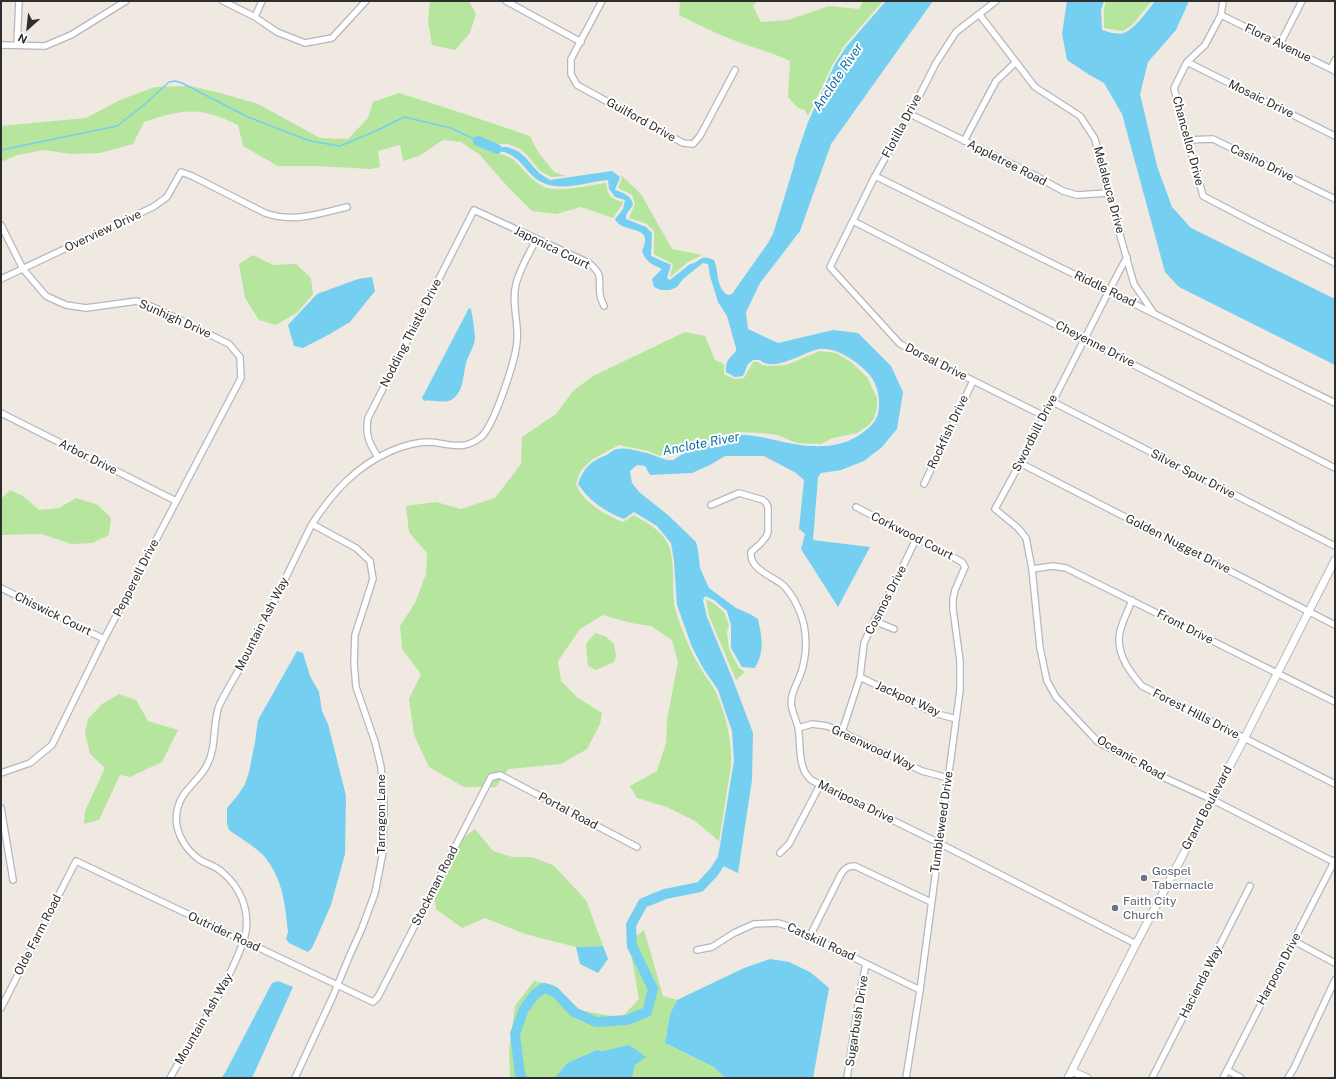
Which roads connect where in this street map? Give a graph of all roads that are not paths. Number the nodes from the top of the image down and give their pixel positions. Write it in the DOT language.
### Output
graph roads {
  1 [pos="19,1"];
  2 [pos="126,1"];
  3 [pos="223,1"];
  4 [pos="262,1"];
  5 [pos="366,1"];
  6 [pos="506,1"];
  7 [pos="602,1"];
  8 [pos="996,1"];
  9 [pos="1223,1"];
  10 [pos="1302,1"];
  11 [pos="979,14"];
  12 [pos="1221,14"];
  13 [pos="255,17"];
  14 [pos="581,42"];
  15 [pos="1280,44"];
  16 [pos="1,45"];
  17 [pos="17,45"];
  18 [pos="1335,60"];
  19 [pos="1016,62"];
  20 [pos="1187,62"];
  21 [pos="735,70"];
  22 [pos="1333,70"];
  23 [pos="910,114"];
  24 [pos="1335,136"];
  25 [pos="1187,140"];
  26 [pos="964,141"];
  27 [pos="875,176"];
  28 [pos="1108,193"];
  29 [pos="1335,199"];
  30 [pos="347,207"];
  31 [pos="474,210"];
  32 [pos="853,221"];
  33 [pos="1,225"];
  34 [pos="536,240"];
  35 [pos="1127,257"];
  36 [pos="1335,263"];
  37 [pos="830,267"];
  38 [pos="22,269"];
  39 [pos="1,279"];
  40 [pos="1108,290"];
  41 [pos="604,306"];
  42 [pos="1153,312"];
  43 [pos="1085,338"];
  44 [pos="240,357"];
  45 [pos="973,381"];
  46 [pos="1051,401"];
  47 [pos="1335,403"];
  48 [pos="1,413"];
  49 [pos="1044,416"];
  50 [pos="378,457"];
  51 [pos="1020,463"];
  52 [pos="1335,468"];
  53 [pos="924,484"];
  54 [pos="176,501"];
  55 [pos="711,505"];
  56 [pos="856,507"];
  57 [pos="312,524"];
  58 [pos="916,539"];
  59 [pos="1335,546"];
  60 [pos="1335,560"];
  61 [pos="965,567"];
  62 [pos="1032,569"];
  63 [pos="1,588"];
  64 [pos="1132,600"];
  65 [pos="1308,612"];
  66 [pos="874,621"];
  67 [pos="1335,626"];
  68 [pos="894,629"];
  69 [pos="104,639"];
  70 [pos="1278,673"];
  71 [pos="860,677"];
  72 [pos="1335,702"];
  73 [pos="956,719"];
  74 [pos="798,728"];
  75 [pos="842,732"];
  76 [pos="1244,739"];
  77 [pos="1,773"];
  78 [pos="500,775"];
  79 [pos="948,778"];
  80 [pos="1335,784"];
  81 [pos="820,785"];
  82 [pos="1211,799"];
  83 [pos="1,808"];
  84 [pos="939,843"];
  85 [pos="637,847"];
  86 [pos="780,853"];
  87 [pos="76,861"];
  88 [pos="1334,863"];
  89 [pos="13,880"];
  90 [pos="1250,886"];
  91 [pos="931,902"];
  92 [pos="810,936"];
  93 [pos="244,941"];
  94 [pos="1294,941"];
  95 [pos="1136,944"];
  96 [pos="697,950"];
  97 [pos="1335,963"];
  98 [pos="866,964"];
  99 [pos="1335,980"];
  100 [pos="338,986"];
  101 [pos="920,990"];
  102 [pos="373,1002"];
  103 [pos="1,1008"];
  104 [pos="1226,1070"];
  105 [pos="1072,1071"];
  106 [pos="170,1078"];
  107 [pos="295,1078"];
  108 [pos="847,1078"];
  109 [pos="906,1078"];
  110 [pos="1068,1078"];
  111 [pos="1087,1078"];
  112 [pos="1152,1078"];
  113 [pos="1223,1078"];
  114 [pos="1241,1078"];
  115 [pos="1288,1078"];
  1 -- 17 [label="street"];
  2 -- 17 [label="street"];
  3 -- 13 [label="street"];
  4 -- 13 [label="street"];
  5 -- 13 [label="street"];
  6 -- 14 [label="street"];
  7 -- 14 [label="street"];
  8 -- 11 [label="street, Flotilla Drive"];
  9 -- 12 [label="street, Chancellor Drive"];
  10 -- 15 [label="street"];
  11 -- 19 [label="street, Melaleuca Drive"];
  11 -- 23 [label="street, Flotilla Drive"];
  12 -- 15 [label="street, Flora Avenue"];
  12 -- 20 [label="street, Chancellor Drive"];
  14 -- 21 [label="street, Guilford Drive"];
  15 -- 22 [label="street, Flora Avenue"];
  16 -- 17 [label="street"];
  18 -- 22 [label="street"];
  19 -- 26 [label="street"];
  19 -- 28 [label="street, Melaleuca Drive"];
  20 -- 24 [label="street, Mosaic Drive"];
  20 -- 25 [label="street, Chancellor Drive"];
  23 -- 26 [label="street, Appletree Road"];
  23 -- 27 [label="street, Flotilla Drive"];
  25 -- 29 [label="street, Casino Drive"];
  25 -- 36 [label="street, Chancellor Drive"];
  26 -- 28 [label="street, Appletree Road"];
  27 -- 32 [label="street, Flotilla Drive"];
  27 -- 40 [label="street, Riddle Road"];
  28 -- 35 [label="street, Melaleuca Drive"];
  30 -- 38 [label="street, Overview Drive"];
  31 -- 34 [label="street, Japonica Court"];
  31 -- 50 [label="street, Nodding Thistle Drive"];
  32 -- 37 [label="street, Flotilla Drive"];
  32 -- 43 [label="street, Cheyenne Drive"];
  33 -- 38 [label="street, Sunhigh Drive"];
  34 -- 41 [label="street, Japonica Court"];
  34 -- 50 [label="street, Mountain Ash Way"];
  35 -- 40 [label="street, Swordbill Drive"];
  35 -- 42 [label="street, Melaleuca Drive"];
  37 -- 45 [label="street, Dorsal Drive"];
  38 -- 39 [label="street, Overview Drive"];
  38 -- 44 [label="street, Sunhigh Drive"];
  40 -- 42 [label="street, Riddle Road"];
  40 -- 43 [label="street, Swordbill Drive"];
  42 -- 47 [label="street, Riddle Road"];
  43 -- 46 [label="street, Swordbill Drive"];
  43 -- 52 [label="street, Cheyenne Drive"];
  44 -- 54 [label="street, Pepperell Drive"];
  45 -- 49 [label="street, Dorsal Drive"];
  45 -- 53 [label="street, Rockfish Drive"];
  46 -- 49 [label="street, Swordbill Drive"];
  46 -- 59 [label="street, Silver Spur Drive"];
  48 -- 54 [label="street, Arbor Drive"];
  49 -- 51 [label="street, Swordbill Drive"];
  50 -- 57 [label="street, Mountain Ash Way"];
  51 -- 62 [label="street, Swordbill Drive"];
  51 -- 65 [label="street, Golden Nugget Drive"];
  54 -- 69 [label="street, Pepperell Drive"];
  55 -- 74 [label="street, Mariposa Drive"];
  56 -- 58 [label="street, Corkwood Court"];
  57 -- 93 [label="street, Mountain Ash Way"];
  57 -- 100 [label="street, Tarragon Lane"];
  58 -- 61 [label="street, Corkwood Court"];
  58 -- 66 [label="street, Cosmos Drive"];
  60 -- 65 [label="street, Grand Boulevard"];
  61 -- 73 [label="street, Tumbleweed Drive"];
  62 -- 64 [label="street, Front Drive"];
  62 -- 82 [label="street, Oceanic Road"];
  63 -- 69 [label="street, Chiswick Court"];
  64 -- 70 [label="street, Front Drive"];
  64 -- 76 [label="street, Forest Hills Drive"];
  65 -- 67 [label="street, Golden Nugget Drive"];
  65 -- 70 [label="street, Grand Boulevard"];
  66 -- 68 [label="street"];
  66 -- 71 [label="street, Cosmos Drive"];
  69 -- 77 [label="street, Pepperell Drive"];
  70 -- 72 [label="street, Front Drive"];
  70 -- 76 [label="street, Grand Boulevard"];
  71 -- 73 [label="street, Jackpot Way"];
  71 -- 75 [label="street, Cosmos Drive"];
  73 -- 79 [label="street, Tumbleweed Drive"];
  74 -- 75 [label="street, Greenwood Way"];
  74 -- 81 [label="street, Mariposa Drive"];
  75 -- 79 [label="street, Greenwood Way"];
  76 -- 80 [label="street, Forest Hills Drive"];
  76 -- 82 [label="street, Grand Boulevard"];
  78 -- 85 [label="street, Portal Road"];
  78 -- 102 [label="street, Stockman Road"];
  79 -- 84 [label="street, Tumbleweed Drive"];
  81 -- 84 [label="street, Mariposa Drive"];
  81 -- 86 [label="street"];
  82 -- 88 [label="street, Oceanic Road"];
  82 -- 95 [label="street, Grand Boulevard"];
  83 -- 89 [label="street"];
  84 -- 91 [label="street, Tumbleweed Drive"];
  84 -- 95 [label="street, Mariposa Drive"];
  87 -- 93 [label="street, Outrider Road"];
  87 -- 103 [label="street, Olde Farm Road"];
  88 -- 94 [label="street, Harpoon Drive"];
  90 -- 112 [label="street, Hacienda Way"];
  91 -- 92 [label="street"];
  91 -- 101 [label="street, Tumbleweed Drive"];
  92 -- 96 [label="street, Catskill Road"];
  92 -- 98 [label="street, Catskill Road"];
  93 -- 100 [label="street, Outrider Road"];
  93 -- 106 [label="street, Mountain Ash Way"];
  94 -- 97 [label="street"];
  94 -- 104 [label="street, Harpoon Drive"];
  95 -- 105 [label="street, Grand Boulevard"];
  98 -- 101 [label="street, Catskill Road"];
  98 -- 108 [label="street, Sugarbush Drive"];
  99 -- 115 [label="street"];
  100 -- 102 [label="street, Outrider Road"];
  100 -- 107 [label="street, Tarragon Lane"];
  101 -- 109 [label="street, Tumbleweed Drive"];
  104 -- 113 [label="street, Harpoon Drive"];
  104 -- 114 [label="street"];
  105 -- 110 [label="street, Grand Boulevard"];
  105 -- 111 [label="street"];
}
